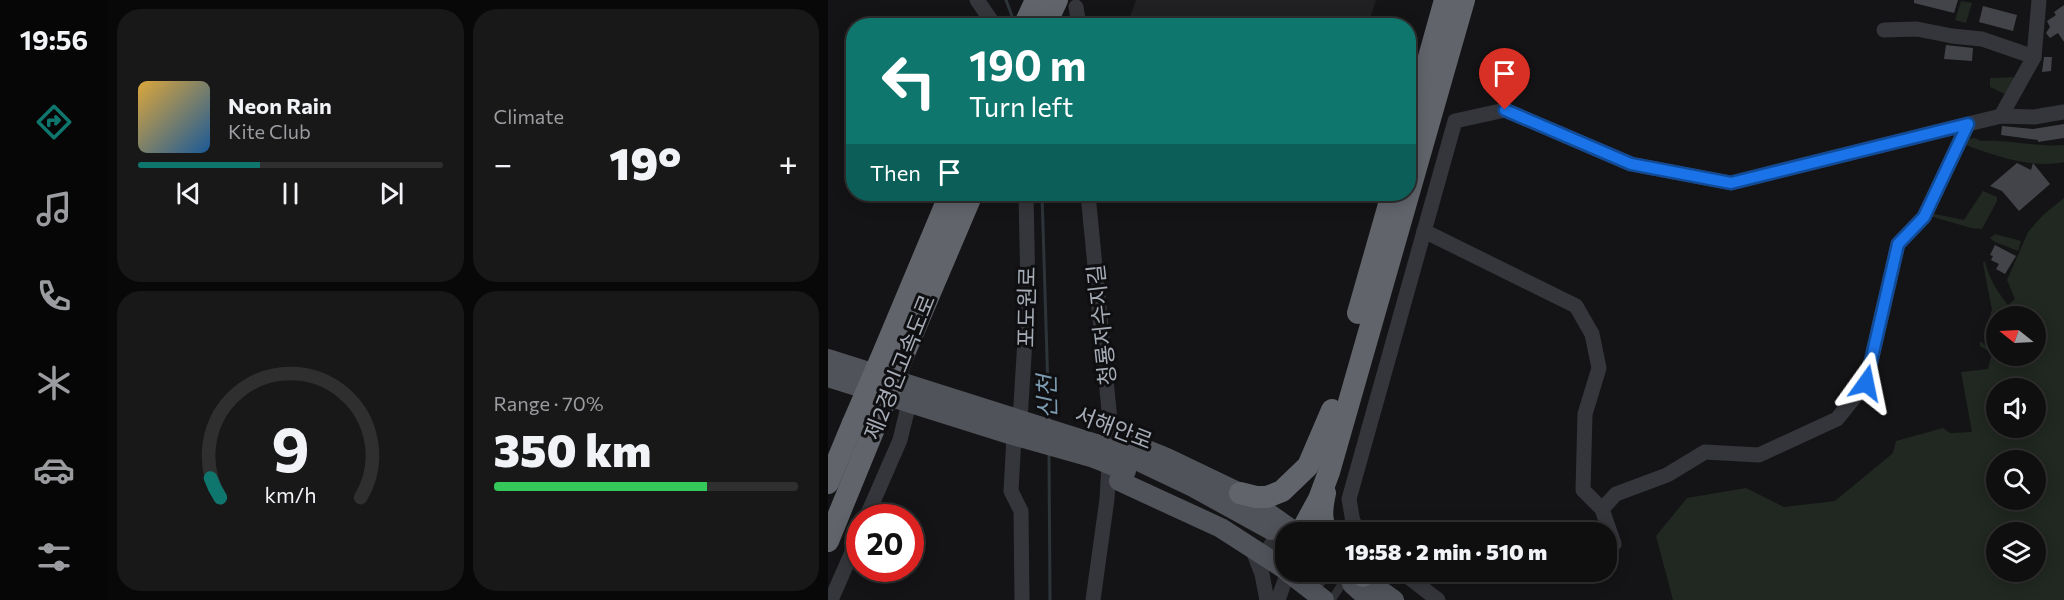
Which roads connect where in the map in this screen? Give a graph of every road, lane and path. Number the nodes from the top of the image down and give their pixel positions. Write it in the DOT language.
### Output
graph roads {
  1 [pos="977,0"];
  2 [pos="1036,0"];
  3 [pos="1445,0"];
  4 [pos="1464,0"];
  5 [pos="2039,0"];
  6 [pos="1067,3"];
  7 [pos="989,18"];
  8 [pos="1028,18"];
  9 [pos="1053,18"];
  10 [pos="1075,18"];
  11 [pos="1884,30"];
  12 [pos="2034,57"];
  13 [pos="1416,103"];
  14 [pos="2064,112"];
  15 [pos="2001,116"];
  16 [pos="1968,124"];
  17 [pos="1416,168"];
  18 [pos="948,201"];
  19 [pos="969,201"];
  20 [pos="1026,201"];
  21 [pos="1089,201"];
  22 [pos="1390,201"];
  23 [pos="1407,201"];
  24 [pos="1424,231"];
  25 [pos="894,352"];
  26 [pos="828,359"];
  27 [pos="828,378"];
  28 [pos="909,403"];
  29 [pos="1332,410"];
  30 [pos="863,427"];
  31 [pos="1025,432"];
  32 [pos="1084,449"];
  33 [pos="1128,464"];
  34 [pos="1329,472"];
  35 [pos="828,483"];
  36 [pos="1240,493"];
  37 [pos="873,504"];
  38 [pos="1602,509"];
  39 [pos="1281,522"];
  40 [pos="1302,522"];
  41 [pos="1306,522"];
  42 [pos="1323,522"];
  43 [pos="1353,522"];
  44 [pos="1606,522"];
  45 [pos="1262,540"];
  46 [pos="828,541"];
  47 [pos="1275,556"];
  48 [pos="846,566"];
  49 [pos="1284,582"];
  50 [pos="1415,582"];
  51 [pos="1349,585"];
  52 [pos="831,600"];
  53 [pos="1022,600"];
  54 [pos="1093,600"];
  55 [pos="1268,600"];
  56 [pos="1278,600"];
  57 [pos="1370,600"];
  58 [pos="1394,600"];
  59 [pos="1438,600"];
  1 -- 7 [label="street"];
  2 -- 8 [label="highway"];
  3 -- 13 [label="highway"];
  4 -- 17 [label="highway"];
  5 -- 12 [label="street"];
  6 -- 9 [label="highway"];
  6 -- 10 [label="street"];
  11 -- 12 [label="street"];
  12 -- 15 [label="street"];
  14 -- 15 [label="street"];
  15 -- 16 [label="street"];
  16 -- 24 [label="street"];
  16 -- 38 [label="street"];
  18 -- 25 [label="highway, 제2경인고속도로"];
  19 -- 25 [label="highway, 제2경인고속도로"];
  20 -- 31 [label="street, 포도원로"];
  21 -- 54 [label="street, 청룡저수지길"];
  22 -- 29 [label="highway"];
  23 -- 34 [label="highway"];
  24 -- 38 [label="street"];
  24 -- 43 [label="street"];
  25 -- 30 [label="highway, 제2경인고속도로, bridge"];
  26 -- 31 [label="main road, 서해안로"];
  27 -- 28 [label="main road, 서해안로"];
  28 -- 31 [label="main road, 서해안로"];
  28 -- 37 [label="street"];
  29 -- 36 [label="highway"];
  29 -- 40 [label="highway"];
  30 -- 35 [label="highway, 제2경인고속도로"];
  30 -- 46 [label="highway, 제2경인고속도로"];
  31 -- 32 [label="main road, 서해안로"];
  31 -- 32 [label="main road"];
  31 -- 53 [label="street, 포도원로"];
  32 -- 33 [label="main road"];
  32 -- 33 [label="main road, 서해안로, bridge"];
  33 -- 36 [label="main road"];
  33 -- 45 [label="main road"];
  33 -- 45 [label="main road, 서해안로"];
  34 -- 41 [label="highway"];
  34 -- 42 [label="highway"];
  36 -- 39 [label="main road"];
  38 -- 44 [label="street"];
  45 -- 47 [label="main road"];
  45 -- 55 [label="street"];
  48 -- 52 [label="street"];
  49 -- 56 [label="street"];
  50 -- 59 [label="street"];
  51 -- 57 [label="main road"];
  51 -- 58 [label="main road"];
}
